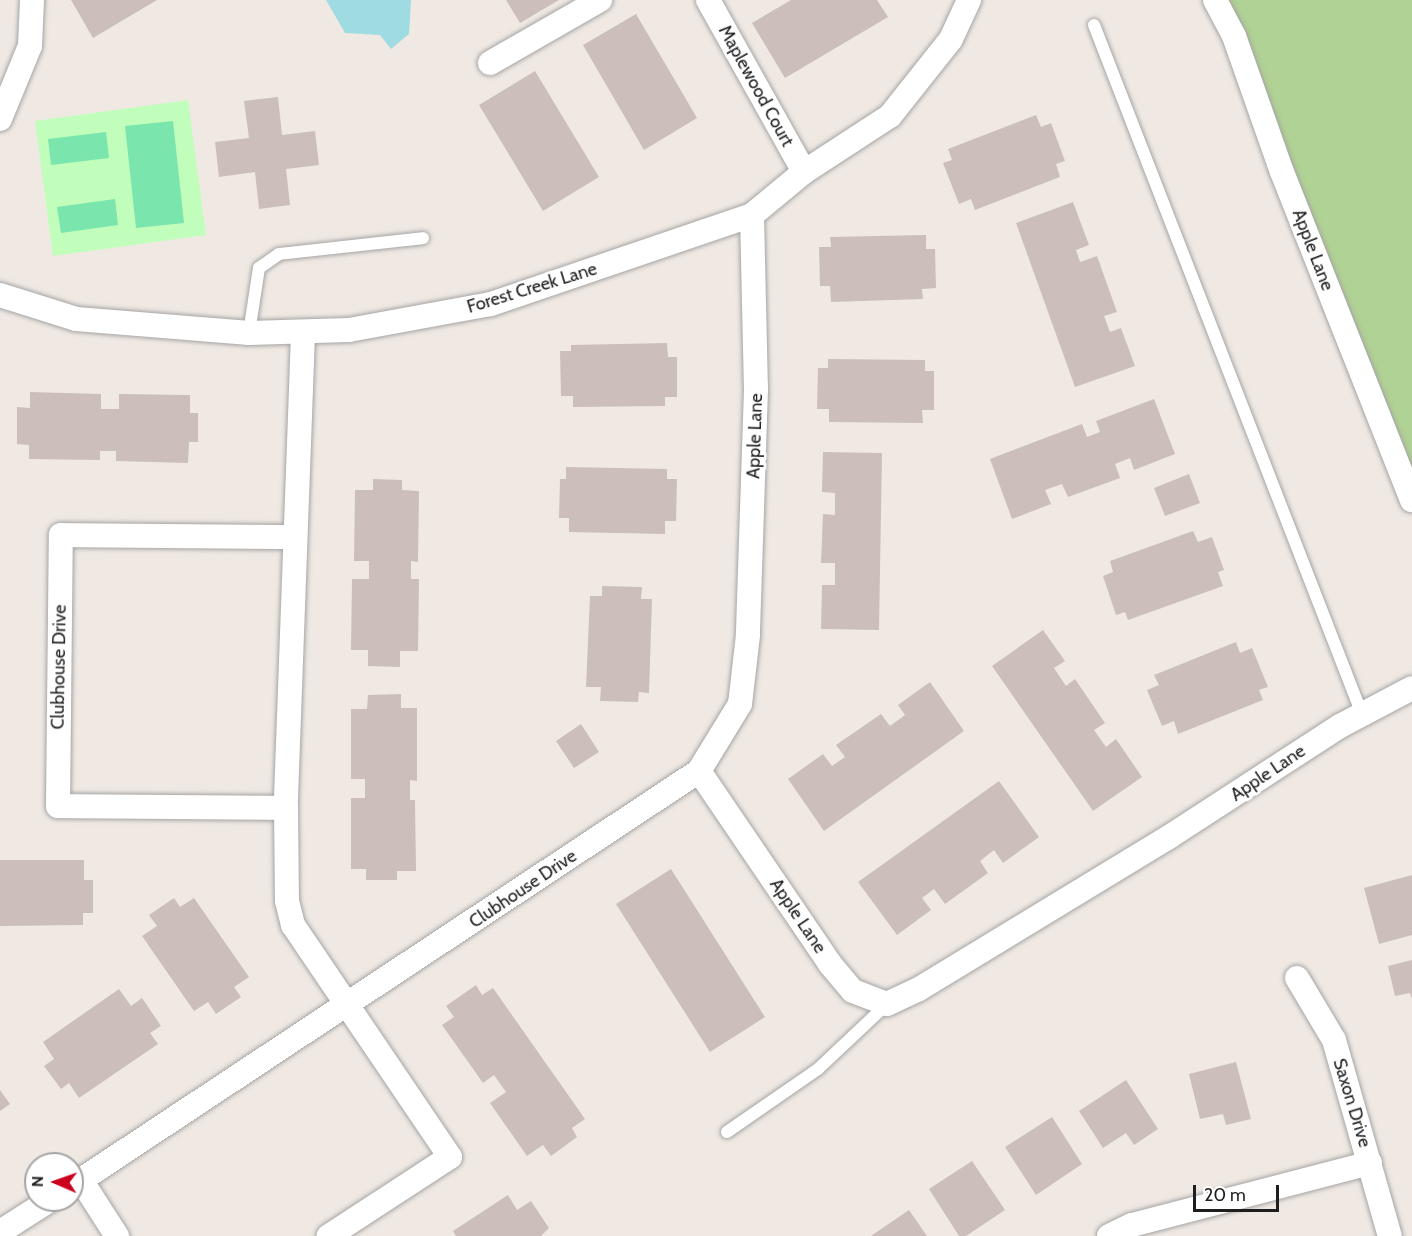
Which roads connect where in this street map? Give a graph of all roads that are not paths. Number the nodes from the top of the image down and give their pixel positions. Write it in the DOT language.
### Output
graph roads {
  1 [pos="32,0"];
  2 [pos="600,0"];
  3 [pos="708,0"];
  4 [pos="969,0"];
  5 [pos="1215,0"];
  6 [pos="1094,26"];
  7 [pos="490,63"];
  8 [pos="0,119"];
  9 [pos="804,172"];
  10 [pos="752,215"];
  11 [pos="423,238"];
  12 [pos="0,295"];
  13 [pos="249,333"];
  14 [pos="303,334"];
  15 [pos="1412,500"];
  16 [pos="294,537"];
  17 [pos="1412,688"];
  18 [pos="1362,714"];
  19 [pos="699,771"];
  20 [pos="286,808"];
  21 [pos="1297,978"];
  22 [pos="886,1004"];
  23 [pos="348,1007"];
  24 [pos="727,1132"];
  25 [pos="1370,1163"];
  26 [pos="84,1178"];
  27 [pos="84,1193"];
  28 [pos="31,1212"];
  29 [pos="0,1232"];
  30 [pos="117,1236"];
  31 [pos="329,1236"];
  32 [pos="1109,1236"];
  33 [pos="1390,1236"];
  1 -- 8 [label="street"];
  2 -- 7 [label="street"];
  3 -- 9 [label="street, Maplewood Court"];
  4 -- 9 [label="street, Forest Creek Lane"];
  5 -- 15 [label="street, Apple Lane"];
  6 -- 18 [label="lane"];
  9 -- 10 [label="street, Forest Creek Lane"];
  10 -- 14 [label="street, Forest Creek Lane"];
  10 -- 19 [label="street, Apple Lane"];
  11 -- 13 [label="lane"];
  12 -- 13 [label="street, Forest Creek Lane"];
  13 -- 14 [label="street, Forest Creek Lane"];
  14 -- 16 [label="street"];
  16 -- 20 [label="street"];
  16 -- 20 [label="street, Clubhouse Drive"];
  17 -- 18 [label="street, Apple Lane"];
  18 -- 22 [label="street, Apple Lane"];
  19 -- 22 [label="street, Apple Lane"];
  19 -- 23 [label="street, Clubhouse Drive"];
  20 -- 23 [label="street"];
  21 -- 25 [label="street, Saxon Drive"];
  22 -- 24 [label="lane"];
  23 -- 26 [label="street, Clubhouse Drive"];
  23 -- 31 [label="street"];
  25 -- 32 [label="street"];
  25 -- 33 [label="street, Saxon Drive"];
  27 -- 30 [label="street, Clubhouse Drive"];
  28 -- 29 [label="street"];
}
